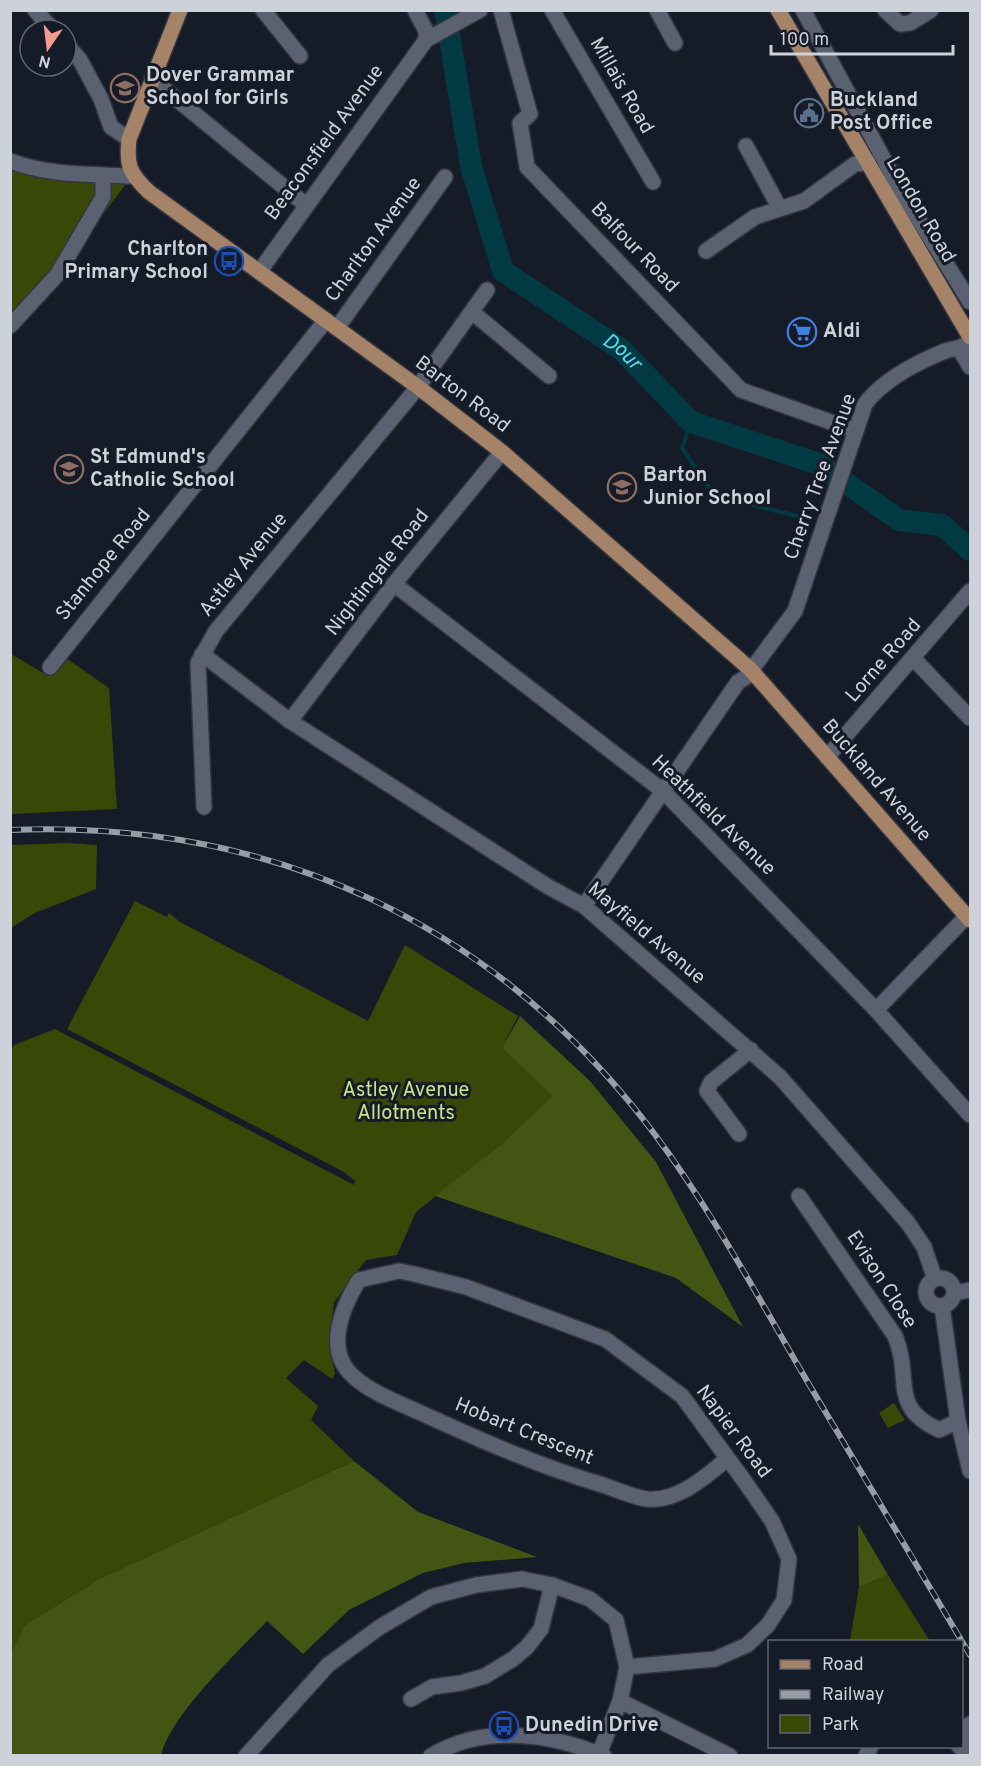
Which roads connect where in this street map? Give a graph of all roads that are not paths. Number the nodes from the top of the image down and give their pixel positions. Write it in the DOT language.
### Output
graph roads {
  1 [pos="180,10"];
  2 [pos="263,10"];
  3 [pos="415,10"];
  4 [pos="480,10"];
  5 [pos="501,10"];
  6 [pos="552,10"];
  7 [pos="657,10"];
  8 [pos="778,10"];
  9 [pos="803,10"];
  10 [pos="885,10"];
  11 [pos="931,10"];
  12 [pos="426,40"];
  13 [pos="675,43"];
  14 [pos="300,56"];
  15 [pos="78,60"];
  16 [pos="152,79"];
  17 [pos="129,139"];
  18 [pos="746,146"];
  19 [pos="10,161"];
  20 [pos="868,163"];
  21 [pos="132,176"];
  22 [pos="103,177"];
  23 [pos="445,177"];
  24 [pos="653,182"];
  25 [pos="895,195"];
  26 [pos="306,205"];
  27 [pos="779,207"];
  28 [pos="706,251"];
  29 [pos="259,272"];
  30 [pos="964,278"];
  31 [pos="488,290"];
  32 [pos="970,302"];
  33 [pos="472,312"];
  34 [pos="331,324"];
  35 [pos="10,326"];
  36 [pos="967,342"];
  37 [pos="970,367"];
  38 [pos="549,376"];
  39 [pos="418,387"];
  40 [pos="856,431"];
  41 [pos="502,452"];
  42 [pos="394,584"];
  43 [pos="970,591"];
  44 [pos="202,654"];
  45 [pos="914,659"];
  46 [pos="50,667"];
  47 [pos="750,669"];
  48 [pos="970,718"];
  49 [pos="290,722"];
  50 [pos="827,757"];
  51 [pos="663,791"];
  52 [pos="204,807"];
  53 [pos="584,906"];
  54 [pos="969,918"];
  55 [pos="876,1010"];
  56 [pos="751,1050"];
  57 [pos="970,1115"];
  58 [pos="739,1134"];
  59 [pos="799,1196"];
  60 [pos="935,1279"];
  61 [pos="970,1290"];
  62 [pos="954,1293"];
  63 [pos="942,1306"];
  64 [pos="338,1330"];
  65 [pos="958,1421"];
  66 [pos="727,1459"];
  67 [pos="970,1471"];
  68 [pos="552,1585"];
  69 [pos="627,1667"];
  70 [pos="411,1699"];
  71 [pos="620,1701"];
  72 [pos="970,1724"];
  73 [pos="963,1739"];
  74 [pos="246,1755"];
  75 [pos="431,1755"];
  76 [pos="601,1755"];
  77 [pos="730,1755"];
  1 -- 16 [label="main road"];
  2 -- 14 [label="street"];
  3 -- 12 [label="street"];
  4 -- 12 [label="street"];
  5 -- 40 [label="street, Balfour Road"];
  6 -- 24 [label="street, Millais Road"];
  7 -- 13 [label="street"];
  8 -- 20 [label="main road, London Road"];
  9 -- 25 [label="street"];
  10 -- 11 [label="street"];
  12 -- 26 [label="street, Beaconsfield Avenue"];
  15 -- 17 [label="street"];
  16 -- 17 [label="main road"];
  16 -- 26 [label="street"];
  17 -- 21 [label="main road"];
  18 -- 27 [label="street"];
  19 -- 22 [label="street"];
  20 -- 25 [label="main road, London Road"];
  20 -- 27 [label="street"];
  21 -- 22 [label="street"];
  21 -- 29 [label="main road, Barton Road"];
  22 -- 35 [label="street"];
  23 -- 34 [label="street, Charlton Avenue"];
  25 -- 30 [label="street"];
  25 -- 36 [label="main road, London Road"];
  26 -- 29 [label="street, Beaconsfield Avenue"];
  27 -- 28 [label="street"];
  29 -- 34 [label="main road, Barton Road"];
  30 -- 32 [label="street"];
  31 -- 33 [label="street, Astley Avenue"];
  33 -- 38 [label="street"];
  33 -- 39 [label="street, Astley Avenue"];
  34 -- 39 [label="main road, Barton Road"];
  34 -- 46 [label="street, Stanhope Road"];
  36 -- 37 [label="street, London Road"];
  36 -- 40 [label="street, Cherry Tree Avenue"];
  39 -- 41 [label="main road, Barton Road"];
  39 -- 44 [label="street, Astley Avenue"];
  40 -- 47 [label="street, Cherry Tree Avenue"];
  41 -- 42 [label="street, Nightingale Road"];
  41 -- 47 [label="main road, Barton Road"];
  42 -- 49 [label="street, Nightingale Road"];
  42 -- 51 [label="street, Heathfield Avenue"];
  43 -- 45 [label="street, Lorne Road"];
  44 -- 49 [label="street, Mayfield Avenue"];
  44 -- 52 [label="street, Astley Avenue"];
  45 -- 48 [label="street"];
  45 -- 50 [label="street, Lorne Road"];
  47 -- 50 [label="main road, Buckland Avenue"];
  47 -- 51 [label="street, Cherry Tree Avenue"];
  49 -- 53 [label="street, Mayfield Avenue"];
  50 -- 54 [label="main road, Buckland Avenue"];
  51 -- 53 [label="street, Cherry Tree Avenue"];
  51 -- 55 [label="street, Heathfield Avenue"];
  53 -- 56 [label="street, Mayfield Avenue"];
  54 -- 55 [label="street"];
  55 -- 57 [label="street, Heathfield Avenue"];
  56 -- 58 [label="street"];
  56 -- 60 [label="street, Mayfield Avenue"];
  59 -- 65 [label="street, Evison Close"];
  60 -- 62 [label="street"];
  60 -- 63 [label="street, Mayfield Avenue"];
  61 -- 62 [label="street"];
  62 -- 63 [label="street"];
  63 -- 65 [label="street"];
  64 -- 66 [label="street, Hobart Crescent"];
  64 -- 66 [label="street, Napier Road"];
  65 -- 67 [label="street"];
  66 -- 69 [label="street, Napier Road"];
  68 -- 69 [label="street"];
  68 -- 70 [label="street"];
  68 -- 74 [label="street"];
  69 -- 71 [label="street"];
  71 -- 76 [label="street"];
  71 -- 77 [label="street"];
  72 -- 73 [label="street"];
  75 -- 76 [label="street"];
}
